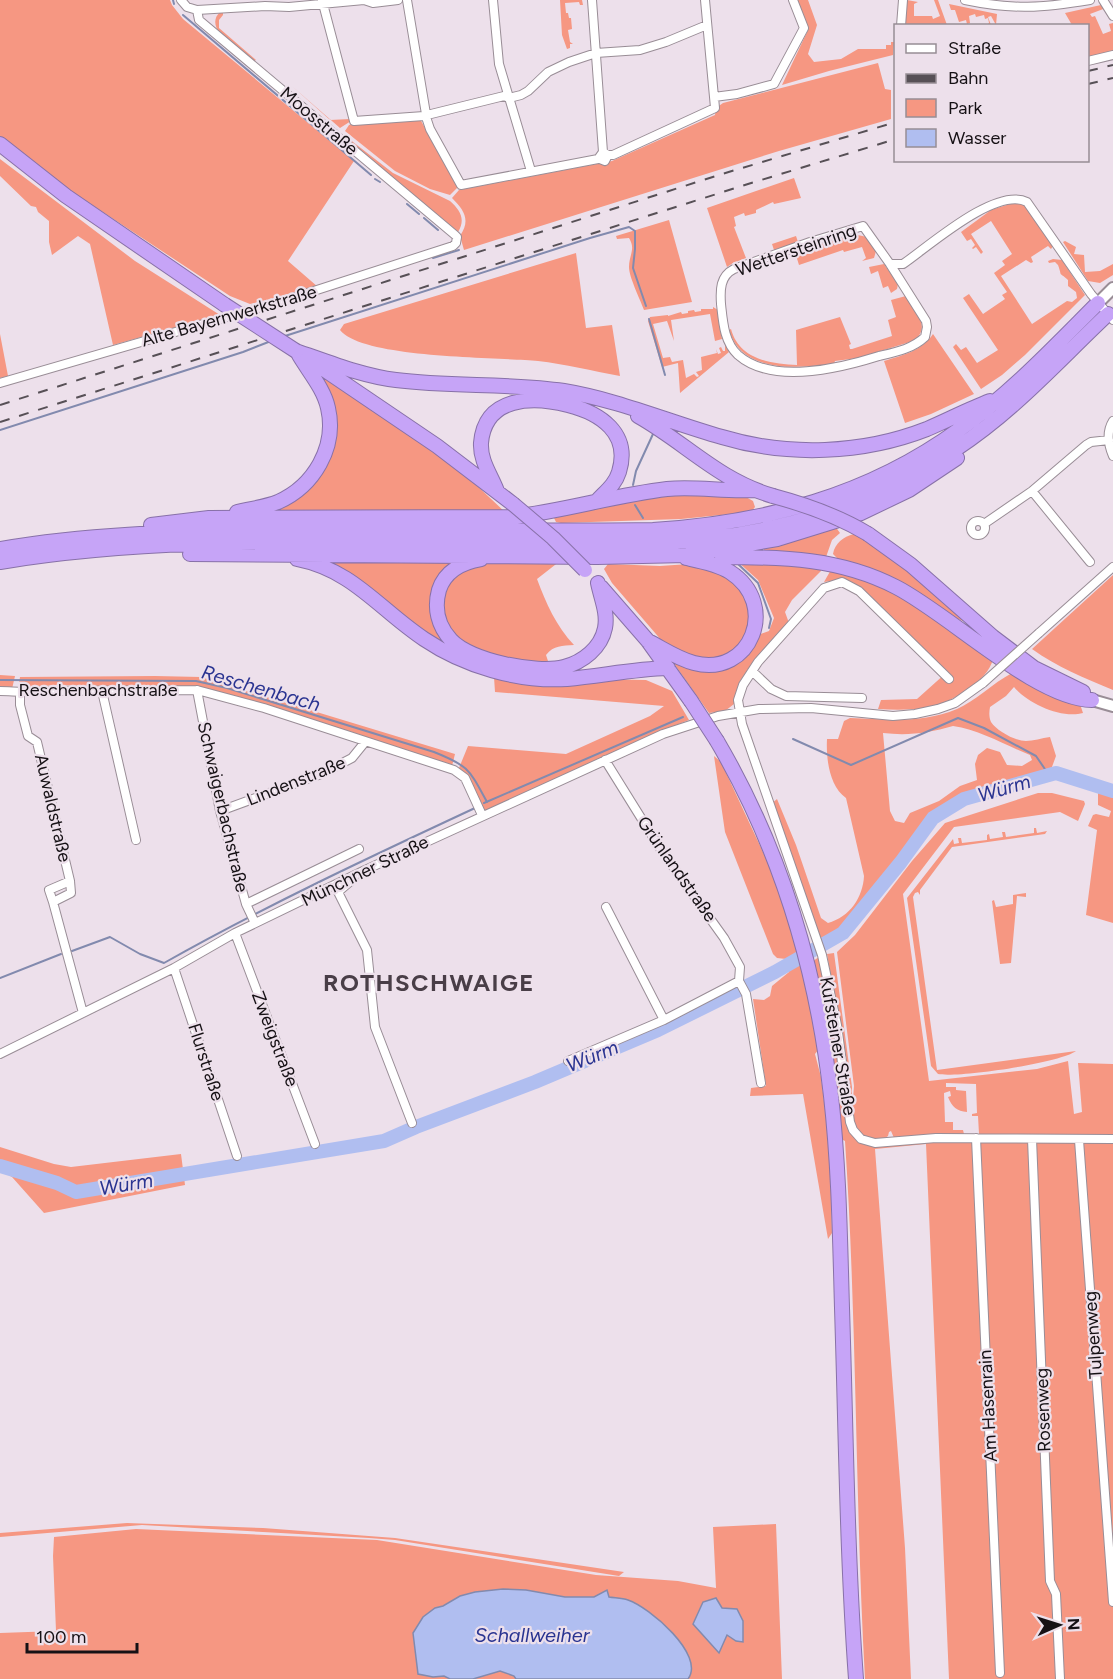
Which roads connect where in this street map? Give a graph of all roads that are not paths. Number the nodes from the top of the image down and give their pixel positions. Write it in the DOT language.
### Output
graph roads {
  1 [pos="181,0"];
  2 [pos="364,0"];
  3 [pos="398,0"];
  4 [pos="407,0"];
  5 [pos="494,0"];
  6 [pos="592,0"];
  7 [pos="705,0"];
  8 [pos="793,0"];
  9 [pos="903,0"];
  10 [pos="965,0"];
  11 [pos="1085,0"];
  12 [pos="1103,0"];
  13 [pos="323,2"];
  14 [pos="197,10"];
  15 [pos="1113,16"];
  16 [pos="901,24"];
  17 [pos="707,25"];
  18 [pos="596,53"];
  19 [pos="1113,55"];
  20 [pos="1089,61"];
  21 [pos="714,97"];
  22 [pos="509,98"];
  23 [pos="426,116"];
  24 [pos="0,144"];
  25 [pos="604,155"];
  26 [pos="531,171"];
  27 [pos="456,243"];
  28 [pos="890,264"];
  29 [pos="1113,288"];
  30 [pos="1098,303"];
  31 [pos="1111,315"];
  32 [pos="296,351"];
  33 [pos="1037,374"];
  34 [pos="0,382"];
  35 [pos="1004,395"];
  36 [pos="615,404"];
  37 [pos="1006,411"];
  38 [pos="1113,421"];
  39 [pos="1109,440"];
  40 [pos="1113,456"];
  41 [pos="754,490"];
  42 [pos="497,491"];
  43 [pos="1032,491"];
  44 [pos="597,502"];
  45 [pos="209,518"];
  46 [pos="984,524"];
  47 [pos="109,542"];
  48 [pos="0,549"];
  49 [pos="271,555"];
  50 [pos="681,555"];
  51 [pos="495,557"];
  52 [pos="0,562"];
  53 [pos="1090,562"];
  54 [pos="1113,567"];
  55 [pos="598,583"];
  56 [pos="648,641"];
  57 [pos="668,668"];
  58 [pos="752,671"];
  59 [pos="949,679"];
  60 [pos="197,690"];
  61 [pos="0,691"];
  62 [pos="36,691"];
  63 [pos="102,691"];
  64 [pos="20,693"];
  65 [pos="862,698"];
  66 [pos="1092,700"];
  67 [pos="20,705"];
  68 [pos="1113,706"];
  69 [pos="740,711"];
  70 [pos="365,742"];
  71 [pos="605,759"];
  72 [pos="220,811"];
  73 [pos="482,815"];
  74 [pos="136,840"];
  75 [pos="359,849"];
  76 [pos="365,870"];
  77 [pos="70,881"];
  78 [pos="53,902"];
  79 [pos="246,904"];
  80 [pos="606,907"];
  81 [pos="255,923"];
  82 [pos="236,933"];
  83 [pos="174,968"];
  84 [pos="739,981"];
  85 [pos="83,1013"];
  86 [pos="664,1020"];
  87 [pos="0,1054"];
  88 [pos="568,1061"];
  89 [pos="761,1083"];
  90 [pos="412,1122"];
  91 [pos="976,1138"];
  92 [pos="1032,1139"];
  93 [pos="1113,1139"];
  94 [pos="1079,1140"];
  95 [pos="315,1144"];
  96 [pos="237,1156"];
  97 [pos="1113,1602"];
  98 [pos="1000,1673"];
  99 [pos="856,1679"];
  100 [pos="1060,1679"];
  1 -- 14 [label="street, Moosstraße"];
  2 -- 3 [label="street"];
  2 -- 13 [label="street"];
  4 -- 23 [label="street"];
  5 -- 22 [label="street"];
  6 -- 18 [label="street"];
  7 -- 17 [label="street"];
  8 -- 21 [label="street"];
  9 -- 16 [label="street"];
  10 -- 11 [label="street"];
  12 -- 15 [label="street"];
  13 -- 14 [label="street"];
  13 -- 23 [label="street"];
  14 -- 27 [label="street, Moosstraße"];
  17 -- 18 [label="street"];
  17 -- 21 [label="street"];
  18 -- 22 [label="street"];
  18 -- 25 [label="street"];
  19 -- 20 [label="street"];
  21 -- 25 [label="street"];
  22 -- 23 [label="street"];
  22 -- 26 [label="street"];
  23 -- 26 [label="street"];
  24 -- 32 [label="highway, bridge"];
  25 -- 26 [label="street"];
  27 -- 34 [label="street, Alte Bayernwerkstraße"];
  28 -- 28 [label="street, Wettersteinring"];
  28 -- 30 [label="street"];
  29 -- 30 [label="main road"];
  30 -- 31 [label="street"];
  30 -- 33 [label="highway"];
  31 -- 33 [label="highway"];
  32 -- 36 [label="highway"];
  32 -- 42 [label="highway"];
  32 -- 45 [label="highway"];
  33 -- 35 [label="highway"];
  33 -- 37 [label="highway"];
  35 -- 36 [label="highway"];
  35 -- 47 [label="highway"];
  36 -- 41 [label="highway"];
  37 -- 47 [label="highway"];
  37 -- 50 [label="highway"];
  38 -- 39 [label="street"];
  39 -- 40 [label="street"];
  39 -- 43 [label="street"];
  41 -- 44 [label="highway"];
  41 -- 66 [label="highway, bridge"];
  42 -- 44 [label="highway"];
  42 -- 55 [label="highway, bridge"];
  43 -- 46 [label="street"];
  43 -- 53 [label="street"];
  44 -- 45 [label="highway"];
  45 -- 47 [label="highway"];
  47 -- 48 [label="highway"];
  47 -- 49 [label="highway"];
  47 -- 52 [label="highway"];
  49 -- 51 [label="highway"];
  49 -- 57 [label="highway"];
  50 -- 51 [label="highway"];
  50 -- 56 [label="highway"];
  50 -- 66 [label="highway"];
  51 -- 55 [label="highway"];
  54 -- 69 [label="street, Münchner Straße, bridge"];
  55 -- 56 [label="highway"];
  56 -- 57 [label="highway"];
  57 -- 99 [label="highway, bridge"];
  58 -- 59 [label="street"];
  58 -- 65 [label="street"];
  58 -- 69 [label="street"];
  60 -- 63 [label="street, Reschenbachstraße"];
  60 -- 70 [label="street, Reschenbachstraße"];
  60 -- 72 [label="street, Schwaigerbachstraße"];
  61 -- 64 [label="street, Reschenbachstraße"];
  62 -- 63 [label="street, Reschenbachstraße"];
  62 -- 64 [label="street, Reschenbachstraße"];
  62 -- 67 [label="street"];
  63 -- 74 [label="street"];
  64 -- 67 [label="street, Auwaldstraße"];
  66 -- 68 [label="main road"];
  67 -- 77 [label="street, Auwaldstraße"];
  69 -- 71 [label="street, Münchner Straße"];
  69 -- 91 [label="street, Kufsteiner Straße"];
  70 -- 72 [label="street, Lindenstraße"];
  70 -- 73 [label="street, Reschenbachstraße"];
  71 -- 73 [label="street, Münchner Straße"];
  71 -- 84 [label="street, Grünlandstraße"];
  72 -- 79 [label="street, Schwaigerbachstraße"];
  73 -- 76 [label="street, Münchner Straße"];
  75 -- 79 [label="street, Münchner Straße"];
  76 -- 81 [label="street, Münchner Straße"];
  76 -- 90 [label="street"];
  77 -- 78 [label="street, Auwaldstraße"];
  77 -- 78 [label="street, Auwaldstraße"];
  78 -- 85 [label="street"];
  79 -- 81 [label="street, Schwaigerbachstraße"];
  80 -- 86 [label="street"];
  81 -- 82 [label="street, Münchner Straße"];
  82 -- 83 [label="street, Münchner Straße"];
  82 -- 95 [label="street, Zweigstraße"];
  83 -- 85 [label="street, Münchner Straße"];
  83 -- 96 [label="street, Flurstraße"];
  84 -- 86 [label="street"];
  84 -- 89 [label="street, Grünlandstraße"];
  85 -- 87 [label="street, Münchner Straße"];
  86 -- 88 [label="street"];
  91 -- 92 [label="street, Kufsteiner Straße"];
  91 -- 98 [label="street, Am Hasenrain"];
  92 -- 94 [label="street, Kufsteiner Straße"];
  92 -- 100 [label="street, Rosenweg"];
  93 -- 94 [label="street, Kufsteiner Straße"];
  94 -- 97 [label="street, Tulpenweg"];
}
